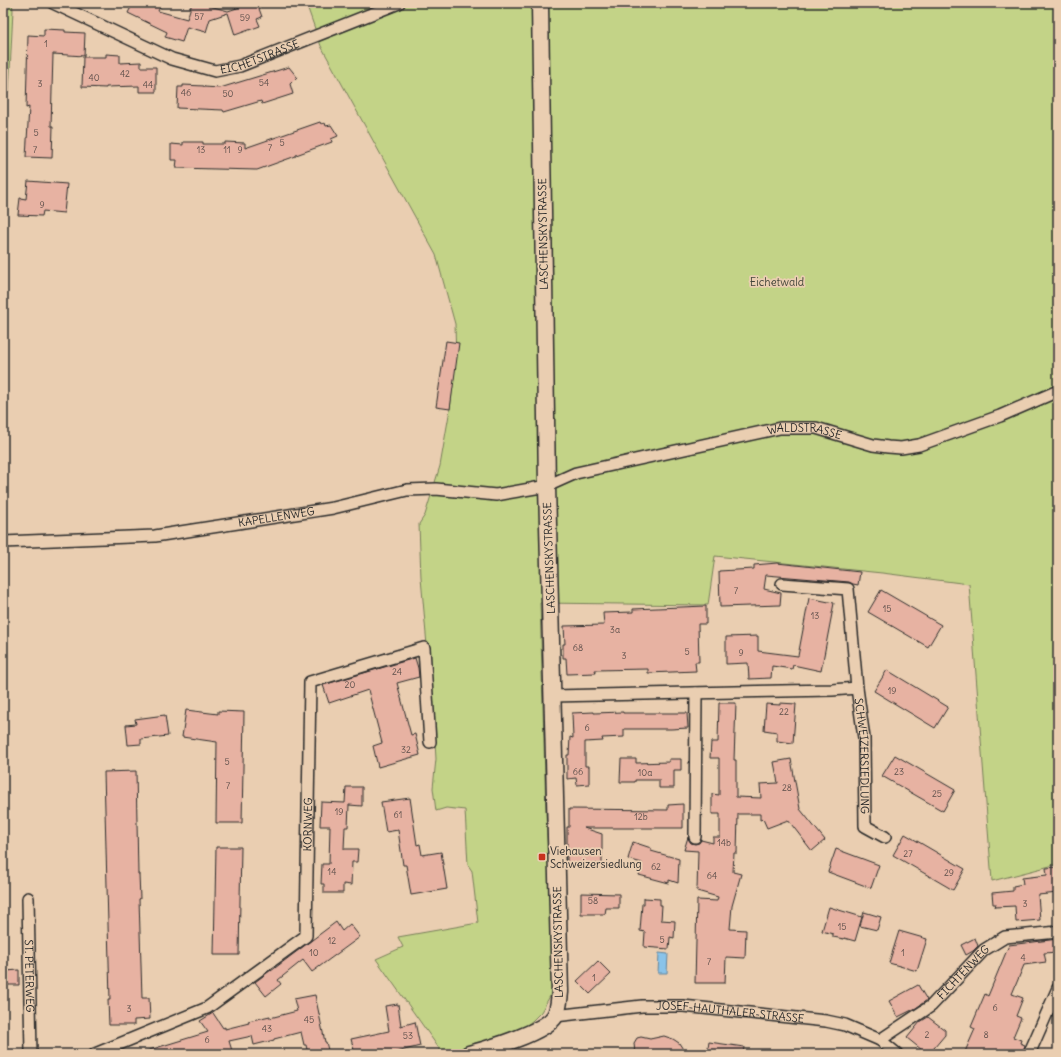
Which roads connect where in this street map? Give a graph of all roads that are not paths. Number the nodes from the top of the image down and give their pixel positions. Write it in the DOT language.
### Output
graph roads {
  1 [pos="53,3"];
  2 [pos="399,3"];
  3 [pos="540,3"];
  4 [pos="1058,391"];
  5 [pos="547,486"];
  6 [pos="3,542"];
  7 [pos="782,584"];
  8 [pos="857,688"];
  9 [pos="696,693"];
  10 [pos="553,696"];
  11 [pos="430,742"];
  12 [pos="696,837"];
  13 [pos="885,837"];
  14 [pos="28,898"];
  15 [pos="1058,932"];
  16 [pos="1058,988"];
  17 [pos="555,1016"];
  18 [pos="880,1040"];
  19 [pos="31,1054"];
  20 [pos="95,1054"];
  21 [pos="468,1054"];
  22 [pos="898,1054"];
  23 [pos="1029,1054"];
  1 -- 2 [label="street, EICHETSTRASSE"];
  3 -- 5 [label="street, LASCHENSKYSTRASSE"];
  4 -- 5 [label="street, WALDSTRASSE"];
  5 -- 6 [label="street, KAPELLENWEG"];
  5 -- 10 [label="street, LASCHENSKYSTRASSE"];
  7 -- 8 [label="street, SCHWEIZERSIEDLUNG"];
  8 -- 9 [label="street, SCHWEIZERSIEDLUNG"];
  8 -- 13 [label="street, SCHWEIZERSIEDLUNG"];
  9 -- 10 [label="street, SCHWEIZERSIEDLUNG"];
  9 -- 12 [label="street"];
  10 -- 17 [label="street, LASCHENSKYSTRASSE"];
  11 -- 20 [label="street, KORNWEG"];
  14 -- 19 [label="street, ST. PETERWEG"];
  15 -- 18 [label="street, FICHTENWEG"];
  16 -- 23 [label="street"];
  17 -- 18 [label="street, JOSEF-HAUTHALER-STRASSE"];
  17 -- 21 [label="street"];
  18 -- 22 [label="street, JOSEF-HAUTHALER-STRASSE"];
}
